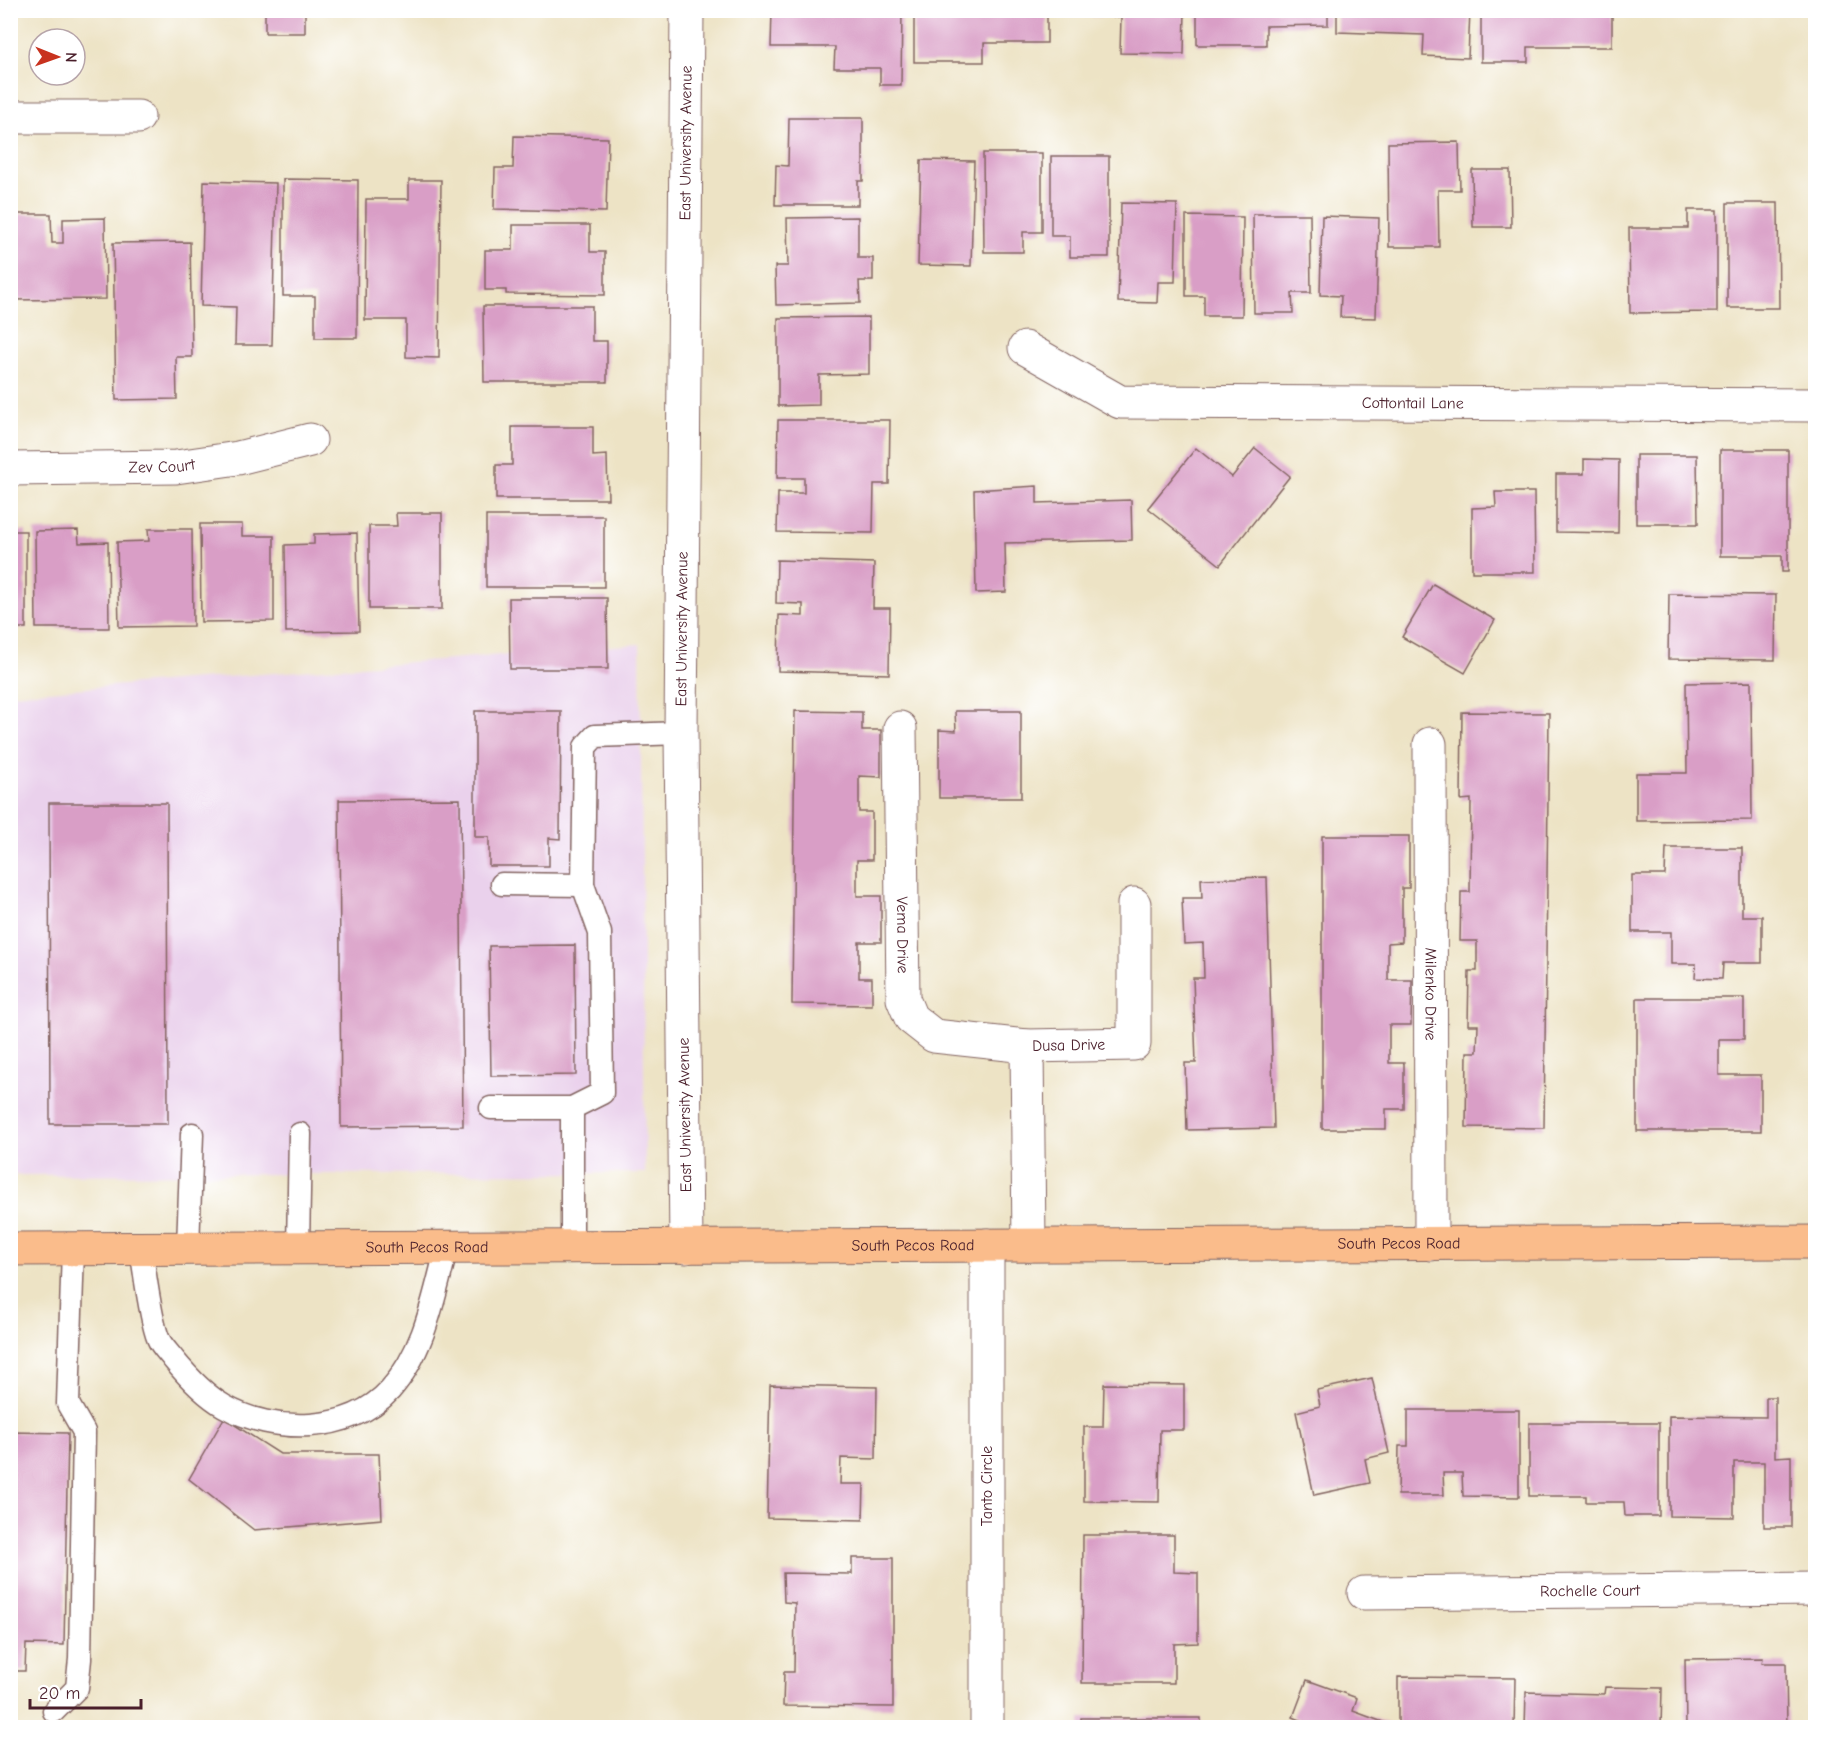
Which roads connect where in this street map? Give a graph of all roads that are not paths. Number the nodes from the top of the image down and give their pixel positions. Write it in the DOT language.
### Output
graph roads {
  1 [pos="687,10"];
  2 [pos="10,117"];
  3 [pos="138,117"];
  4 [pos="1025,348"];
  5 [pos="1815,405"];
  6 [pos="310,440"];
  7 [pos="10,469"];
  8 [pos="900,728"];
  9 [pos="681,733"];
  10 [pos="1430,744"];
  11 [pos="502,884"];
  12 [pos="583,885"];
  13 [pos="1134,904"];
  14 [pos="1027,1046"];
  15 [pos="491,1108"];
  16 [pos="572,1108"];
  17 [pos="192,1134"];
  18 [pos="300,1134"];
  19 [pos="1815,1242"];
  20 [pos="1431,1244"];
  21 [pos="987,1245"];
  22 [pos="1029,1245"];
  23 [pos="447,1247"];
  24 [pos="572,1247"];
  25 [pos="686,1247"];
  26 [pos="141,1248"];
  27 [pos="188,1248"];
  28 [pos="298,1248"];
  29 [pos="10,1249"];
  30 [pos="73,1249"];
  31 [pos="1815,1589"];
  32 [pos="1364,1593"];
  33 [pos="54,1710"];
  34 [pos="987,1728"];
  1 -- 9 [label="street, East University Avenue"];
  2 -- 3 [label="street"];
  4 -- 5 [label="street, Cottontail Lane"];
  6 -- 7 [label="street, Zev Court"];
  8 -- 14 [label="street, Vema Drive"];
  9 -- 12 [label="lane"];
  9 -- 25 [label="street, East University Avenue"];
  10 -- 20 [label="street, Milenko Drive"];
  11 -- 12 [label="lane"];
  12 -- 16 [label="lane"];
  13 -- 14 [label="street, Dusa Drive"];
  14 -- 22 [label="street, Dusa Drive"];
  15 -- 16 [label="lane"];
  16 -- 24 [label="lane"];
  17 -- 27 [label="lane"];
  18 -- 28 [label="lane"];
  19 -- 20 [label="main road, South Pecos Road"];
  20 -- 22 [label="main road, South Pecos Road"];
  21 -- 22 [label="main road, South Pecos Road"];
  21 -- 25 [label="main road, South Pecos Road"];
  21 -- 34 [label="street, Tanto Circle"];
  23 -- 24 [label="main road, South Pecos Road"];
  23 -- 26 [label="lane"];
  23 -- 28 [label="main road, South Pecos Road"];
  24 -- 25 [label="main road, South Pecos Road"];
  26 -- 27 [label="main road, South Pecos Road"];
  26 -- 30 [label="main road, South Pecos Road"];
  27 -- 28 [label="main road, South Pecos Road"];
  29 -- 30 [label="main road, South Pecos Road"];
  30 -- 33 [label="lane"];
  31 -- 32 [label="street, Rochelle Court"];
}
